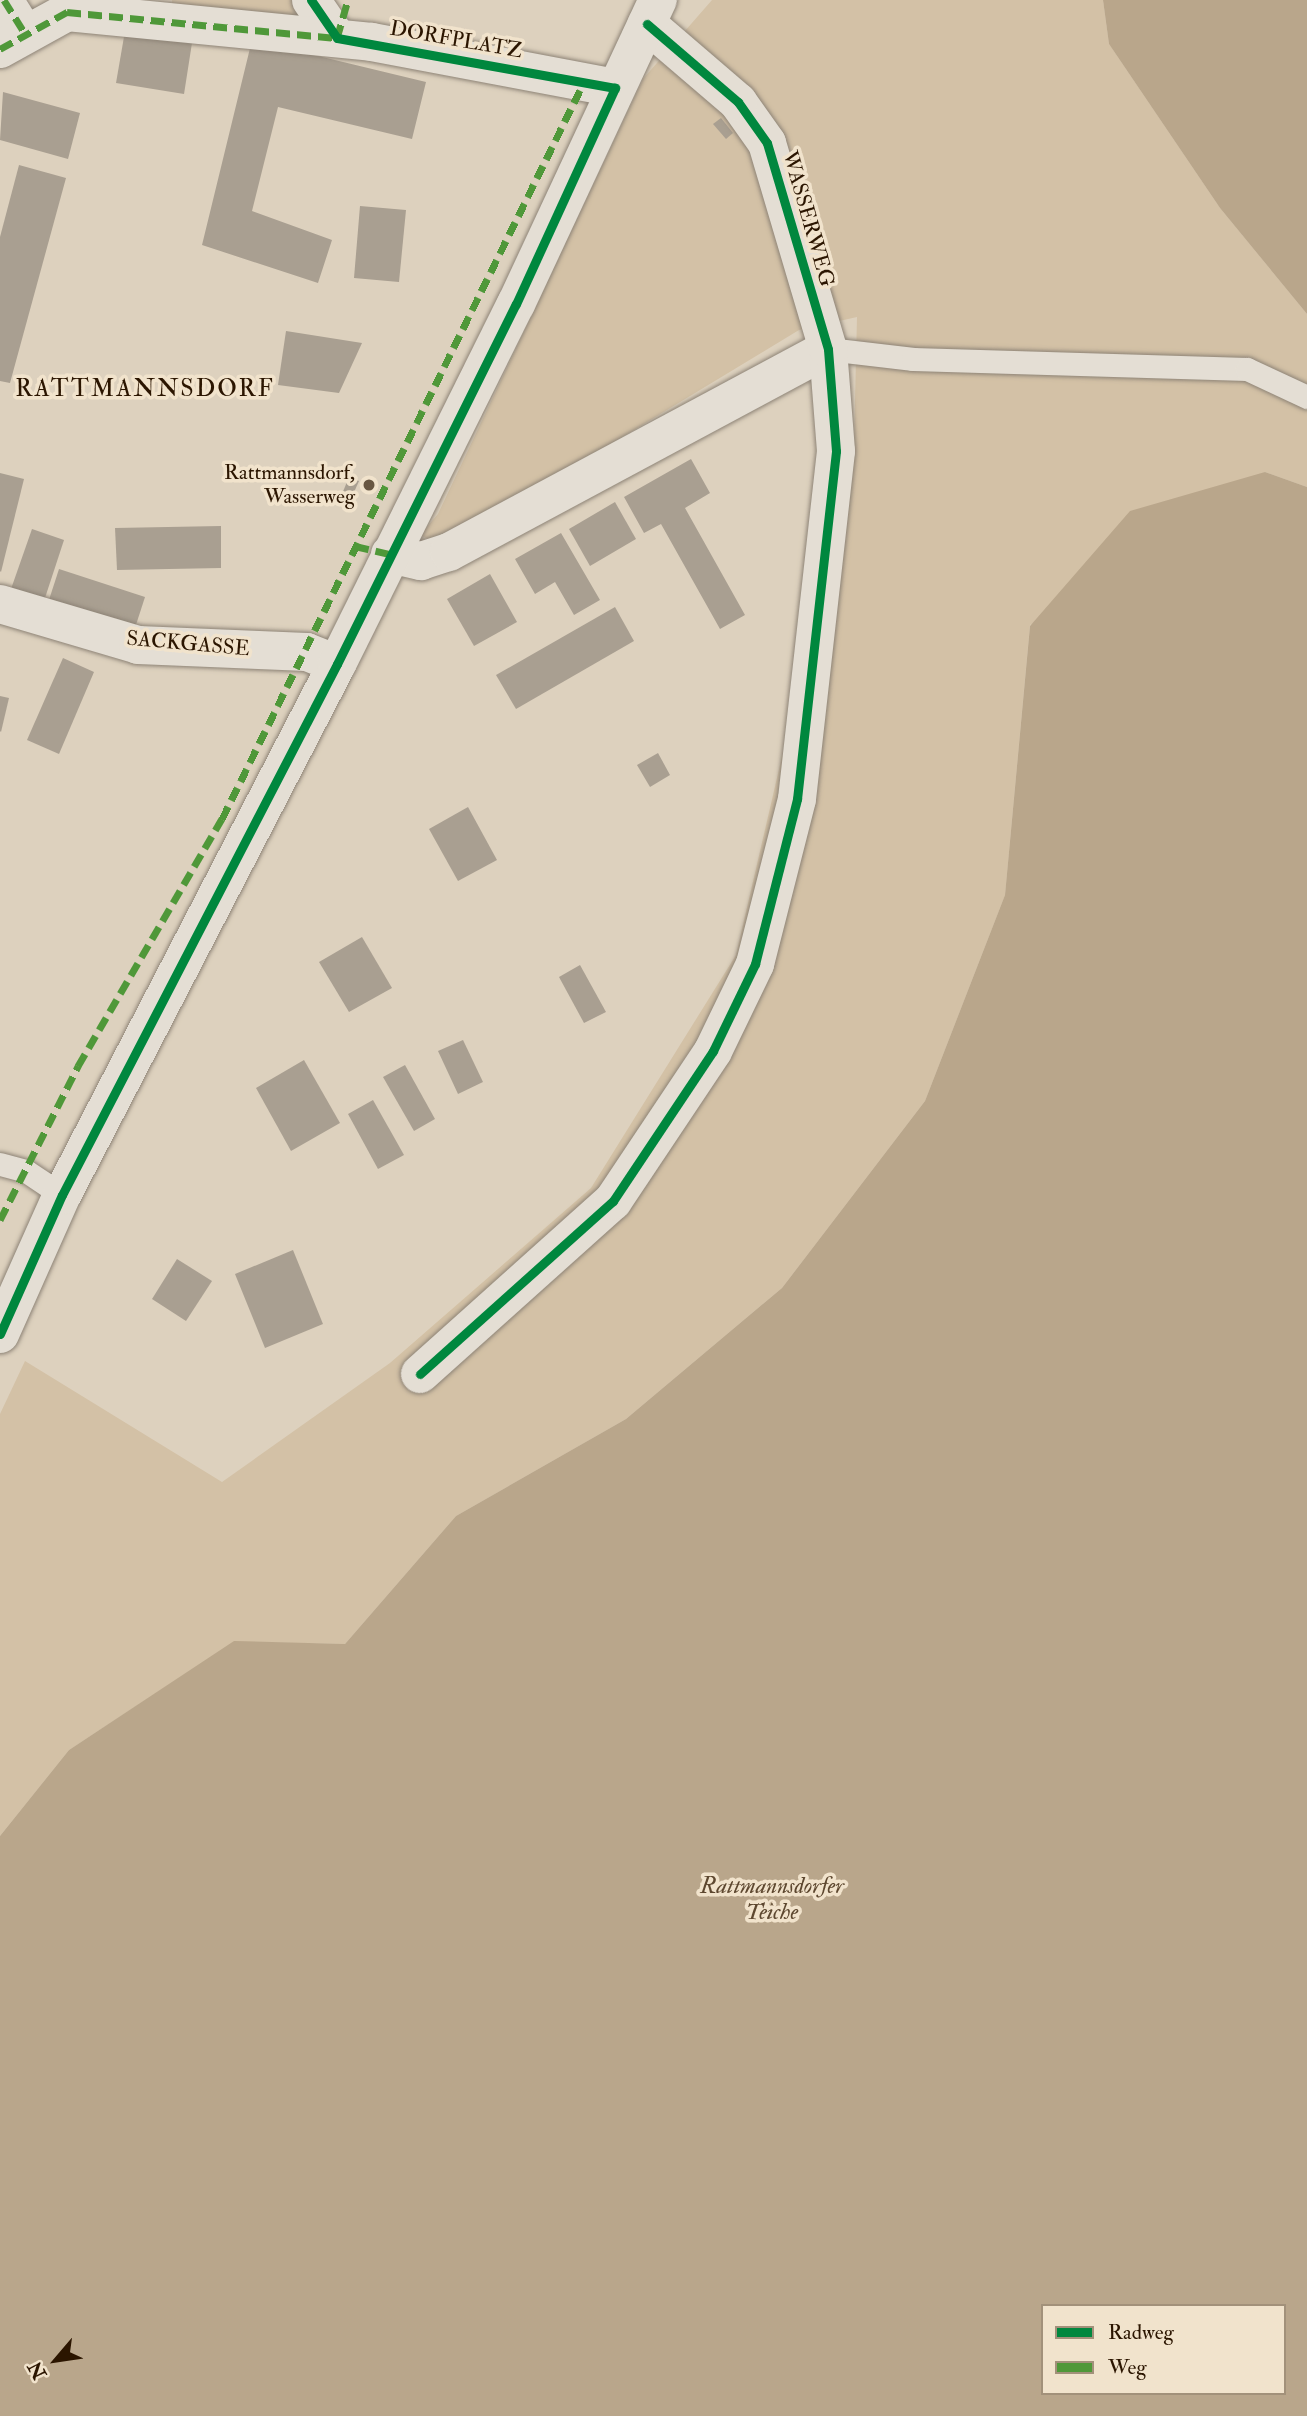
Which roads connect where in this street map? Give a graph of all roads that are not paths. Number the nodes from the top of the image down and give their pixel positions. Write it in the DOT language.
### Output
graph roads {
  1 [pos="311,0"];
  2 [pos="348,0"];
  3 [pos="652,12"];
  4 [pos="10,27"];
  5 [pos="337,38"];
  6 [pos="615,88"];
  7 [pos="828,349"];
  8 [pos="1307,397"];
  9 [pos="390,554"];
  10 [pos="0,604"];
  11 [pos="337,664"];
  12 [pos="0,1164"];
  13 [pos="62,1195"];
  14 [pos="0,1334"];
  15 [pos="420,1374"];
  1 -- 5 [label="street"];
  2 -- 5 [label="street"];
  3 -- 6 [label="street"];
  3 -- 7 [label="street, WASSERWEG"];
  4 -- 5 [label="street, DORFPLATZ"];
  5 -- 6 [label="street, DORFPLATZ"];
  6 -- 9 [label="street"];
  7 -- 8 [label="lane"];
  7 -- 9 [label="street"];
  7 -- 15 [label="street, WASSERWEG"];
  9 -- 11 [label="street"];
  10 -- 11 [label="street, SACKGASSE"];
  11 -- 13 [label="street"];
  12 -- 13 [label="lane"];
  13 -- 14 [label="street"];
}
